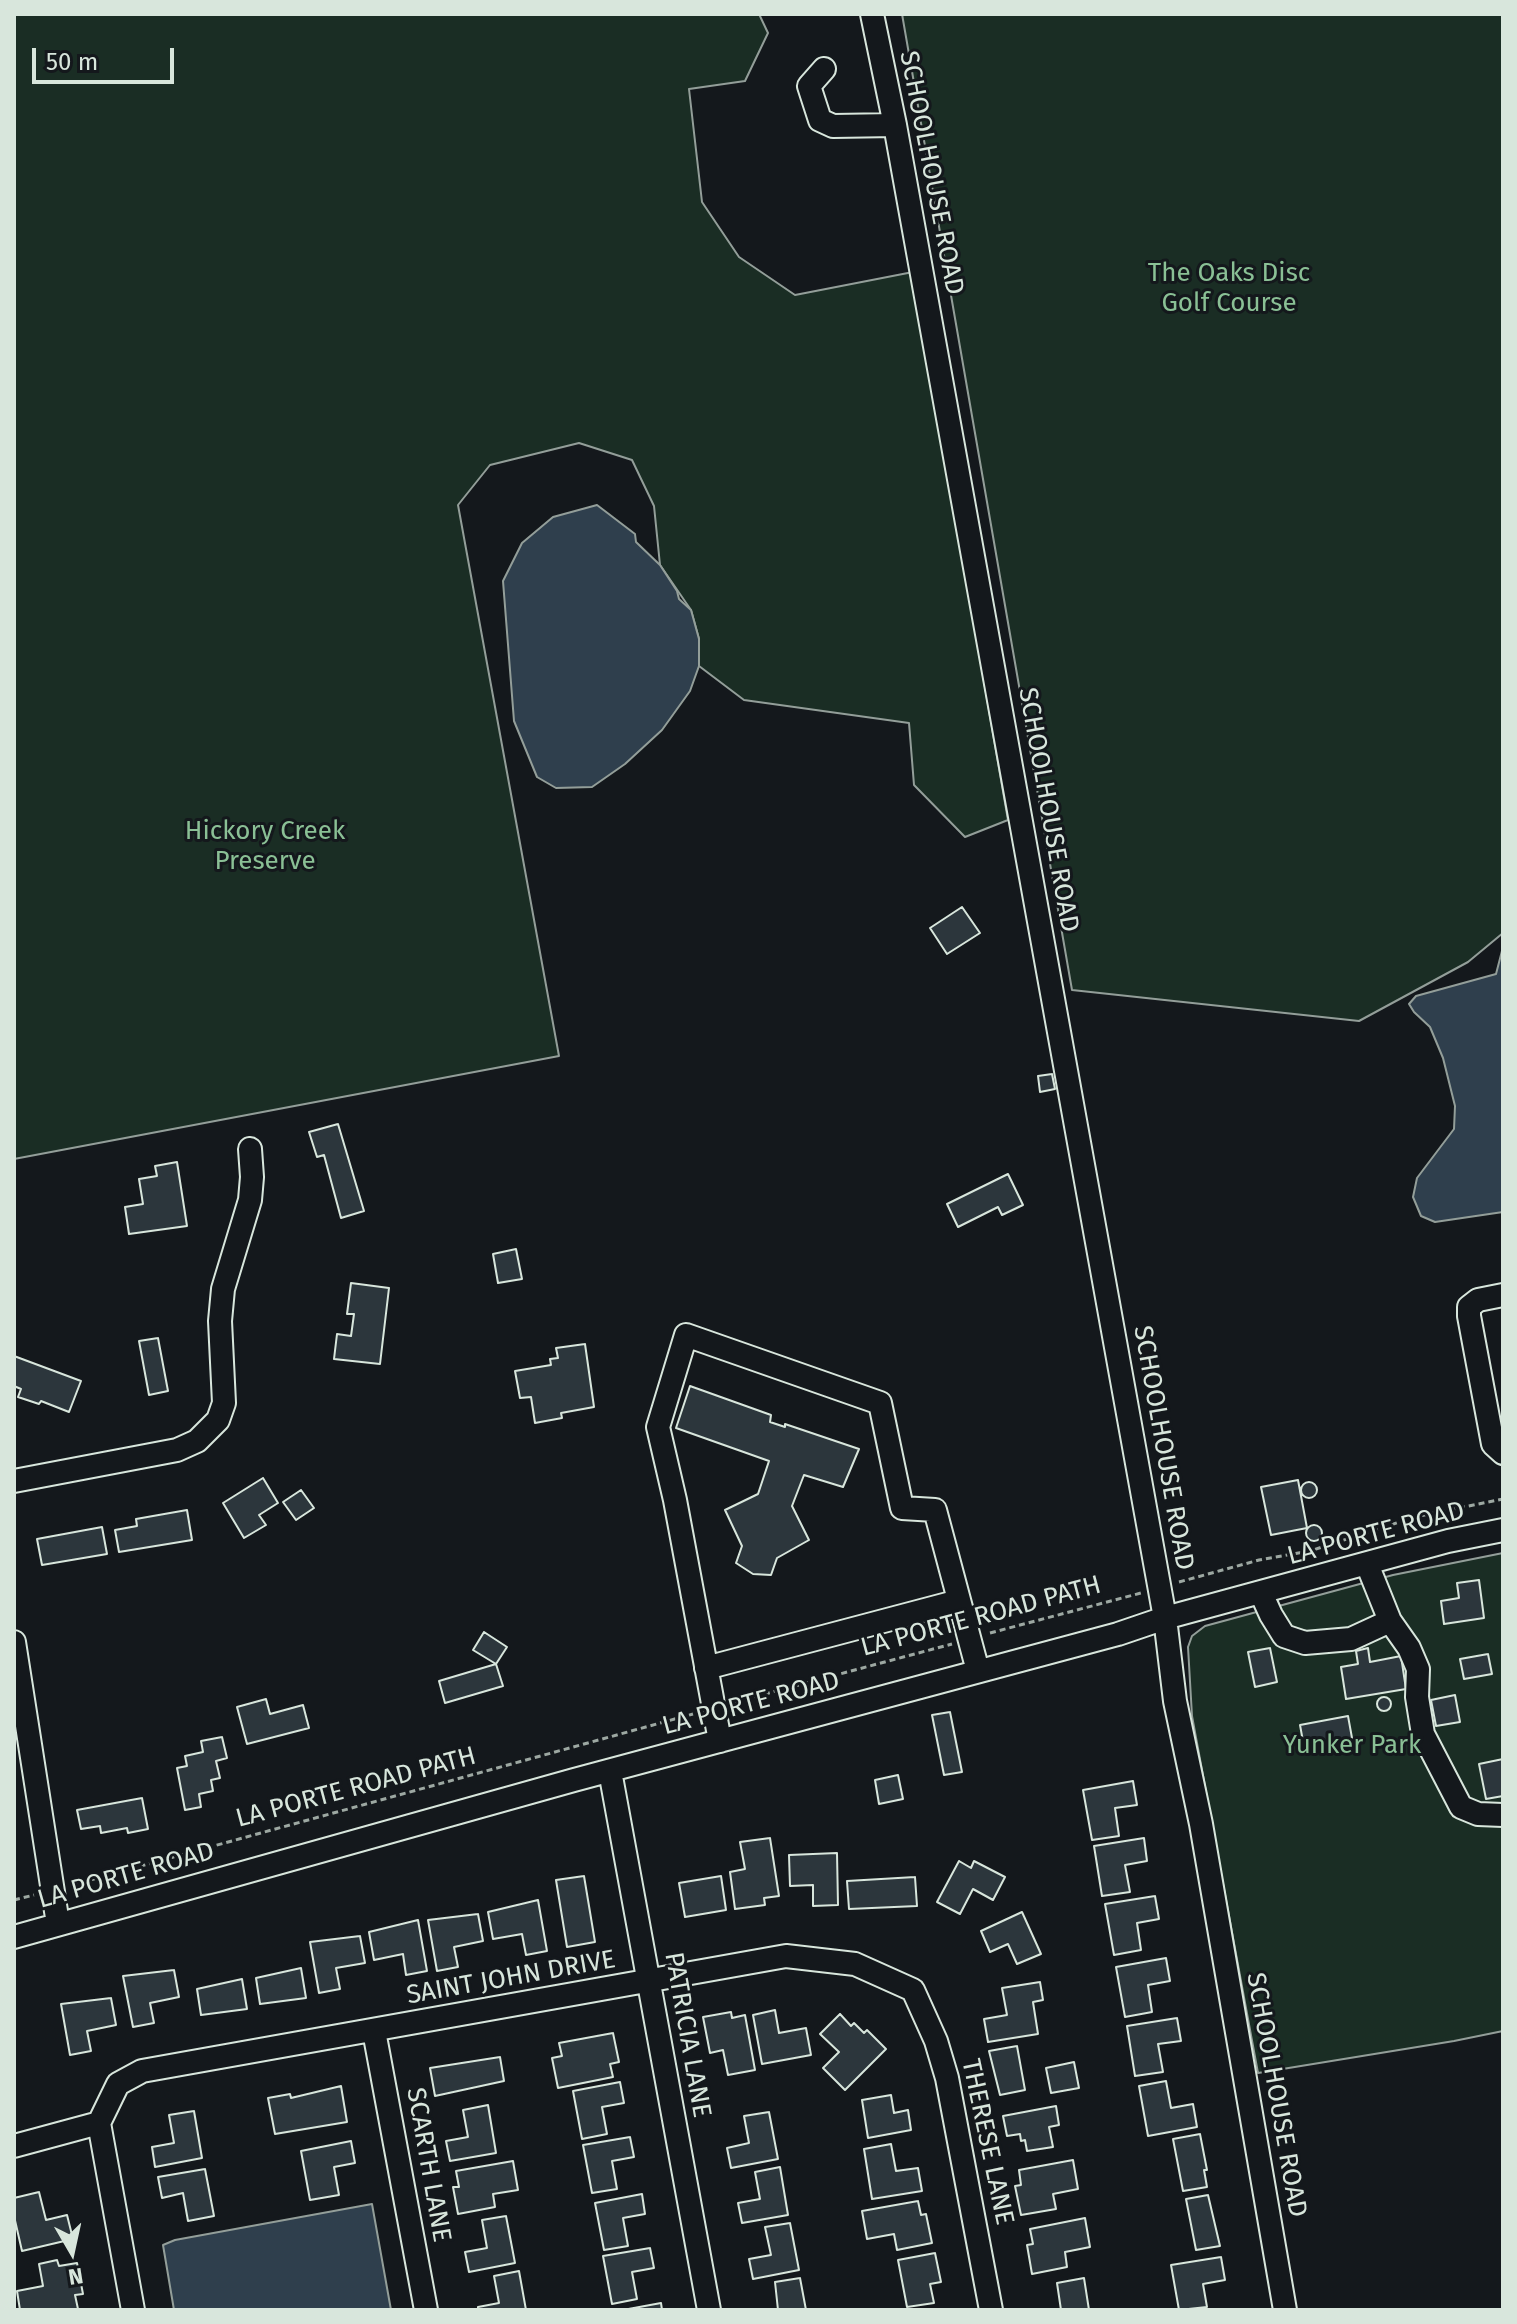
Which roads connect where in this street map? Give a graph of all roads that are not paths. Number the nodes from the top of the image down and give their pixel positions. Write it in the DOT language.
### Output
graph roads {
  1 [pos="872,14"];
  2 [pos="824,69"];
  3 [pos="895,125"];
  4 [pos="250,1149"];
  5 [pos="1503,1295"];
  6 [pos="1503,1453"];
  7 [pos="14,1481"];
  8 [pos="1503,1530"];
  9 [pos="1367,1564"];
  10 [pos="1261,1593"];
  11 [pos="959,1601"];
  12 [pos="1165,1618"];
  13 [pos="1390,1621"];
  14 [pos="14,1642"];
  15 [pos="706,1668"];
  16 [pos="978,1671"];
  17 [pos="720,1741"];
  18 [pos="610,1771"];
  19 [pos="1503,1815"];
  20 [pos="58,1924"];
  21 [pos="14,1937"];
  22 [pos="649,1981"];
  23 [pos="913,1990"];
  24 [pos="374,2031"];
  25 [pos="99,2123"];
  26 [pos="14,2146"];
  27 [pos="133,2310"];
  28 [pos="426,2310"];
  29 [pos="709,2310"];
  30 [pos="991,2310"];
  31 [pos="1285,2310"];
  1 -- 3 [label="street, SCHOOLHOUSE ROAD"];
  2 -- 3 [label="street"];
  3 -- 12 [label="street, SCHOOLHOUSE ROAD"];
  4 -- 7 [label="street"];
  5 -- 6 [label="street"];
  8 -- 9 [label="street, LA PORTE ROAD"];
  9 -- 10 [label="street, LA PORTE ROAD"];
  9 -- 13 [label="street"];
  10 -- 12 [label="street, LA PORTE ROAD"];
  10 -- 13 [label="street"];
  11 -- 15 [label="street"];
  11 -- 15 [label="street"];
  11 -- 16 [label="street"];
  12 -- 16 [label="street, LA PORTE ROAD"];
  12 -- 31 [label="street, SCHOOLHOUSE ROAD"];
  13 -- 19 [label="street"];
  14 -- 20 [label="street"];
  15 -- 17 [label="street"];
  16 -- 17 [label="street, LA PORTE ROAD"];
  17 -- 18 [label="street, LA PORTE ROAD"];
  18 -- 20 [label="street, LA PORTE ROAD"];
  18 -- 22 [label="street, PATRICIA LANE"];
  20 -- 21 [label="street, LA PORTE ROAD"];
  22 -- 23 [label="street, SAINT JOHN DRIVE"];
  22 -- 24 [label="street, SAINT JOHN DRIVE"];
  22 -- 29 [label="street, PATRICIA LANE"];
  23 -- 30 [label="street, THERESE LANE"];
  24 -- 25 [label="street, SAINT JOHN DRIVE"];
  24 -- 28 [label="street, SCARTH LANE"];
  25 -- 26 [label="street"];
  25 -- 27 [label="street"];
}
